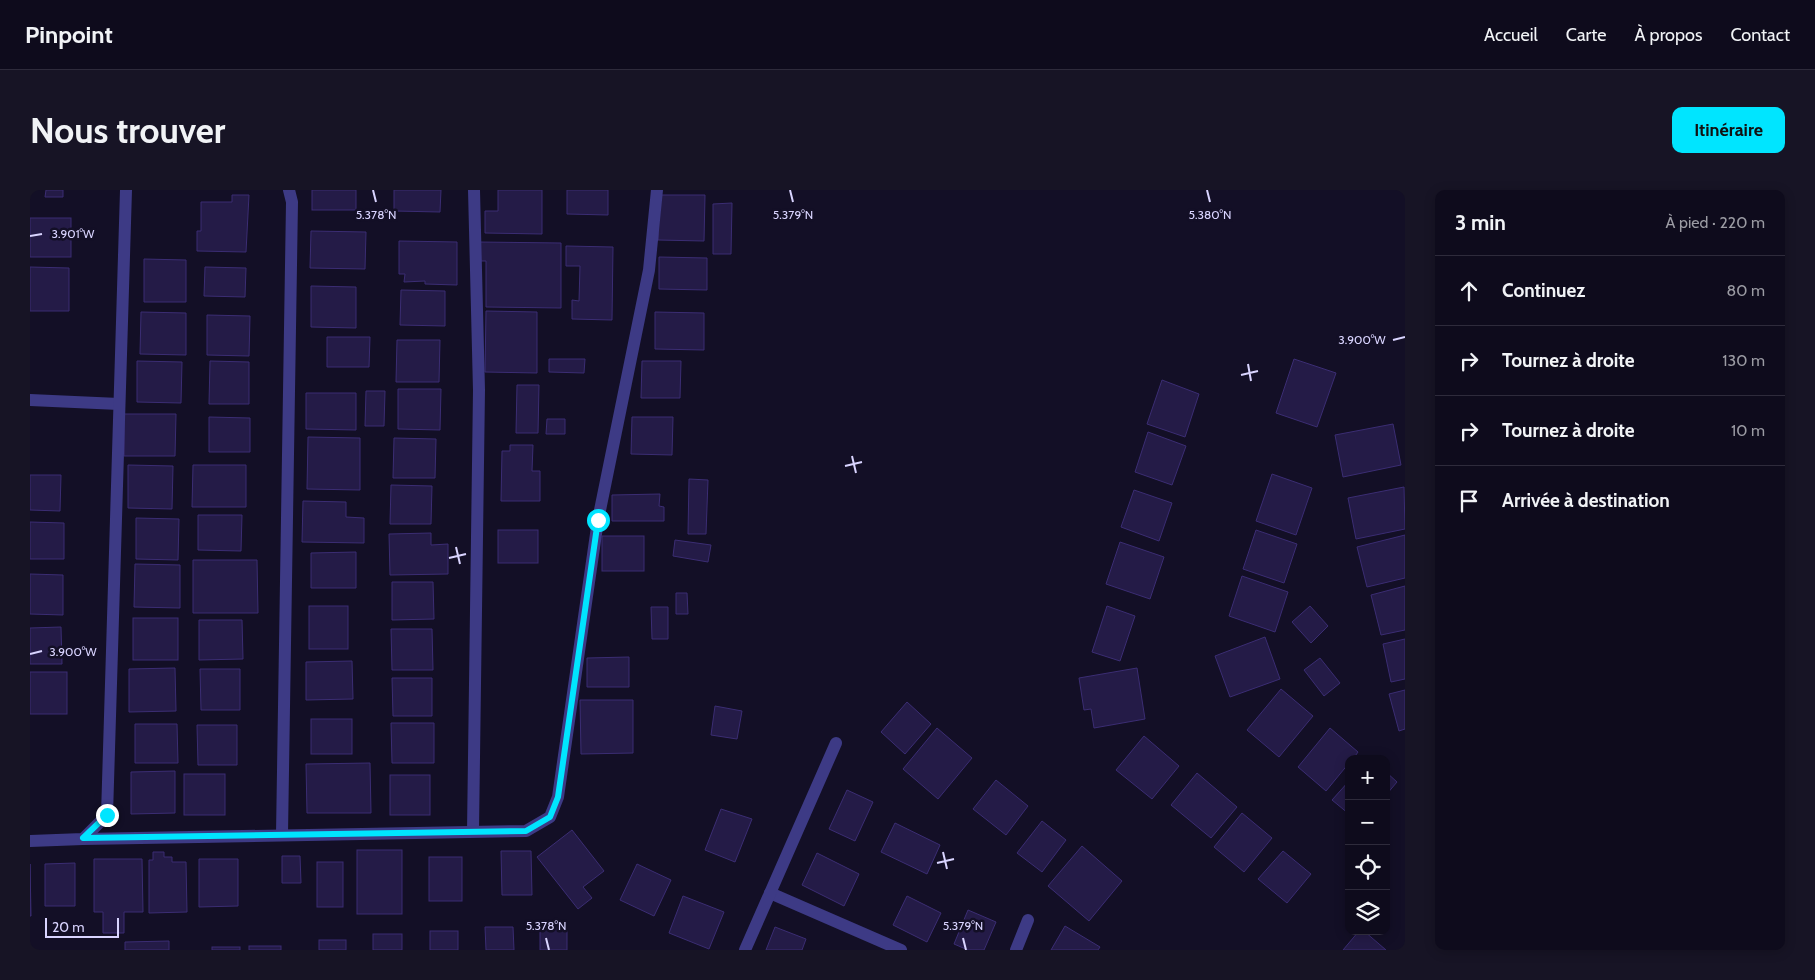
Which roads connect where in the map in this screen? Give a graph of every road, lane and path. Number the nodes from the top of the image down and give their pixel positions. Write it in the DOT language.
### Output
graph roads {
  1 [pos="126,190"];
  2 [pos="289,190"];
  3 [pos="474,190"];
  4 [pos="657,190"];
  5 [pos="30,400"];
  6 [pos="119,404"];
  7 [pos="836,743"];
  8 [pos="473,831"];
  9 [pos="282,834"];
  10 [pos="83,838"];
  11 [pos="30,841"];
  12 [pos="770,893"];
  13 [pos="1028,920"];
  14 [pos="746,950"];
  15 [pos="901,950"];
  16 [pos="1016,950"];
  1 -- 6 [label="street"];
  2 -- 9 [label="street"];
  3 -- 8 [label="street"];
  4 -- 8 [label="street"];
  5 -- 6 [label="street"];
  6 -- 10 [label="street"];
  7 -- 12 [label="street"];
  8 -- 9 [label="street"];
  9 -- 10 [label="street"];
  10 -- 11 [label="street"];
  12 -- 14 [label="street"];
  12 -- 15 [label="street"];
  13 -- 16 [label="street"];
}
